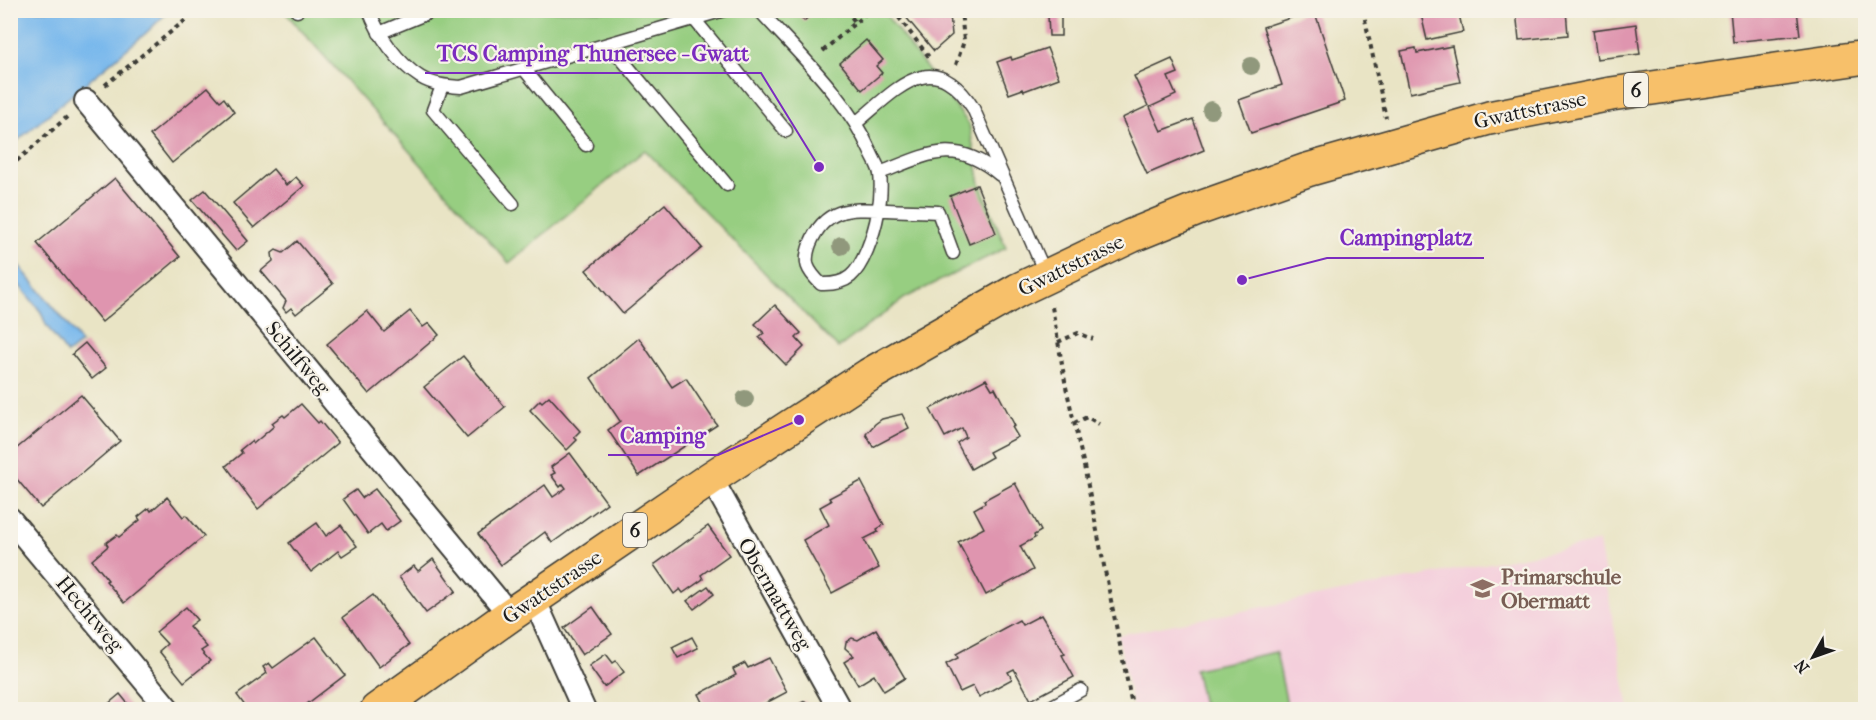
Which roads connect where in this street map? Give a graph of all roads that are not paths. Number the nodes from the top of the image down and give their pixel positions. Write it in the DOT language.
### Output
graph roads {
  1 [pos="369,10"];
  2 [pos="435,10"];
  3 [pos="724,10"];
  4 [pos="759,10"];
  5 [pos="694,19"];
  6 [pos="380,33"];
  7 [pos="609,44"];
  8 [pos="1866,57"];
  9 [pos="524,69"];
  10 [pos="442,86"];
  11 [pos="86,101"];
  12 [pos="856,123"];
  13 [pos="786,131"];
  14 [pos="586,145"];
  15 [pos="880,173"];
  16 [pos="1003,177"];
  17 [pos="727,185"];
  18 [pos="513,204"];
  19 [pos="878,210"];
  20 [pos="953,254"];
  21 [pos="1049,291"];
  22 [pos="711,478"];
  23 [pos="10,519"];
  24 [pos="522,607"];
  25 [pos="1081,690"];
  26 [pos="169,710"];
  27 [pos="377,710"];
  28 [pos="584,710"];
  29 [pos="840,710"];
  30 [pos="1045,710"];
  1 -- 6 [label="lane"];
  2 -- 6 [label="lane"];
  3 -- 5 [label="lane"];
  4 -- 12 [label="lane"];
  5 -- 7 [label="lane"];
  5 -- 13 [label="lane"];
  6 -- 10 [label="lane"];
  7 -- 9 [label="lane"];
  7 -- 17 [label="lane"];
  8 -- 21 [label="main road, Gwattstrasse / 6"];
  9 -- 10 [label="lane"];
  9 -- 14 [label="lane"];
  10 -- 18 [label="lane"];
  11 -- 24 [label="street, Schilfweg"];
  12 -- 15 [label="lane"];
  12 -- 16 [label="lane"];
  15 -- 16 [label="lane"];
  15 -- 19 [label="lane"];
  16 -- 21 [label="lane"];
  19 -- 19 [label="lane"];
  19 -- 20 [label="lane"];
  21 -- 22 [label="main road, Gwattstrasse / 6"];
  22 -- 24 [label="main road, Gwattstrasse / 6"];
  22 -- 29 [label="street, Obermattweg"];
  23 -- 26 [label="street, Hechtweg"];
  24 -- 27 [label="main road, Gwattstrasse / 6"];
  24 -- 28 [label="street, Schilfweg"];
  25 -- 30 [label="lane"];
}
